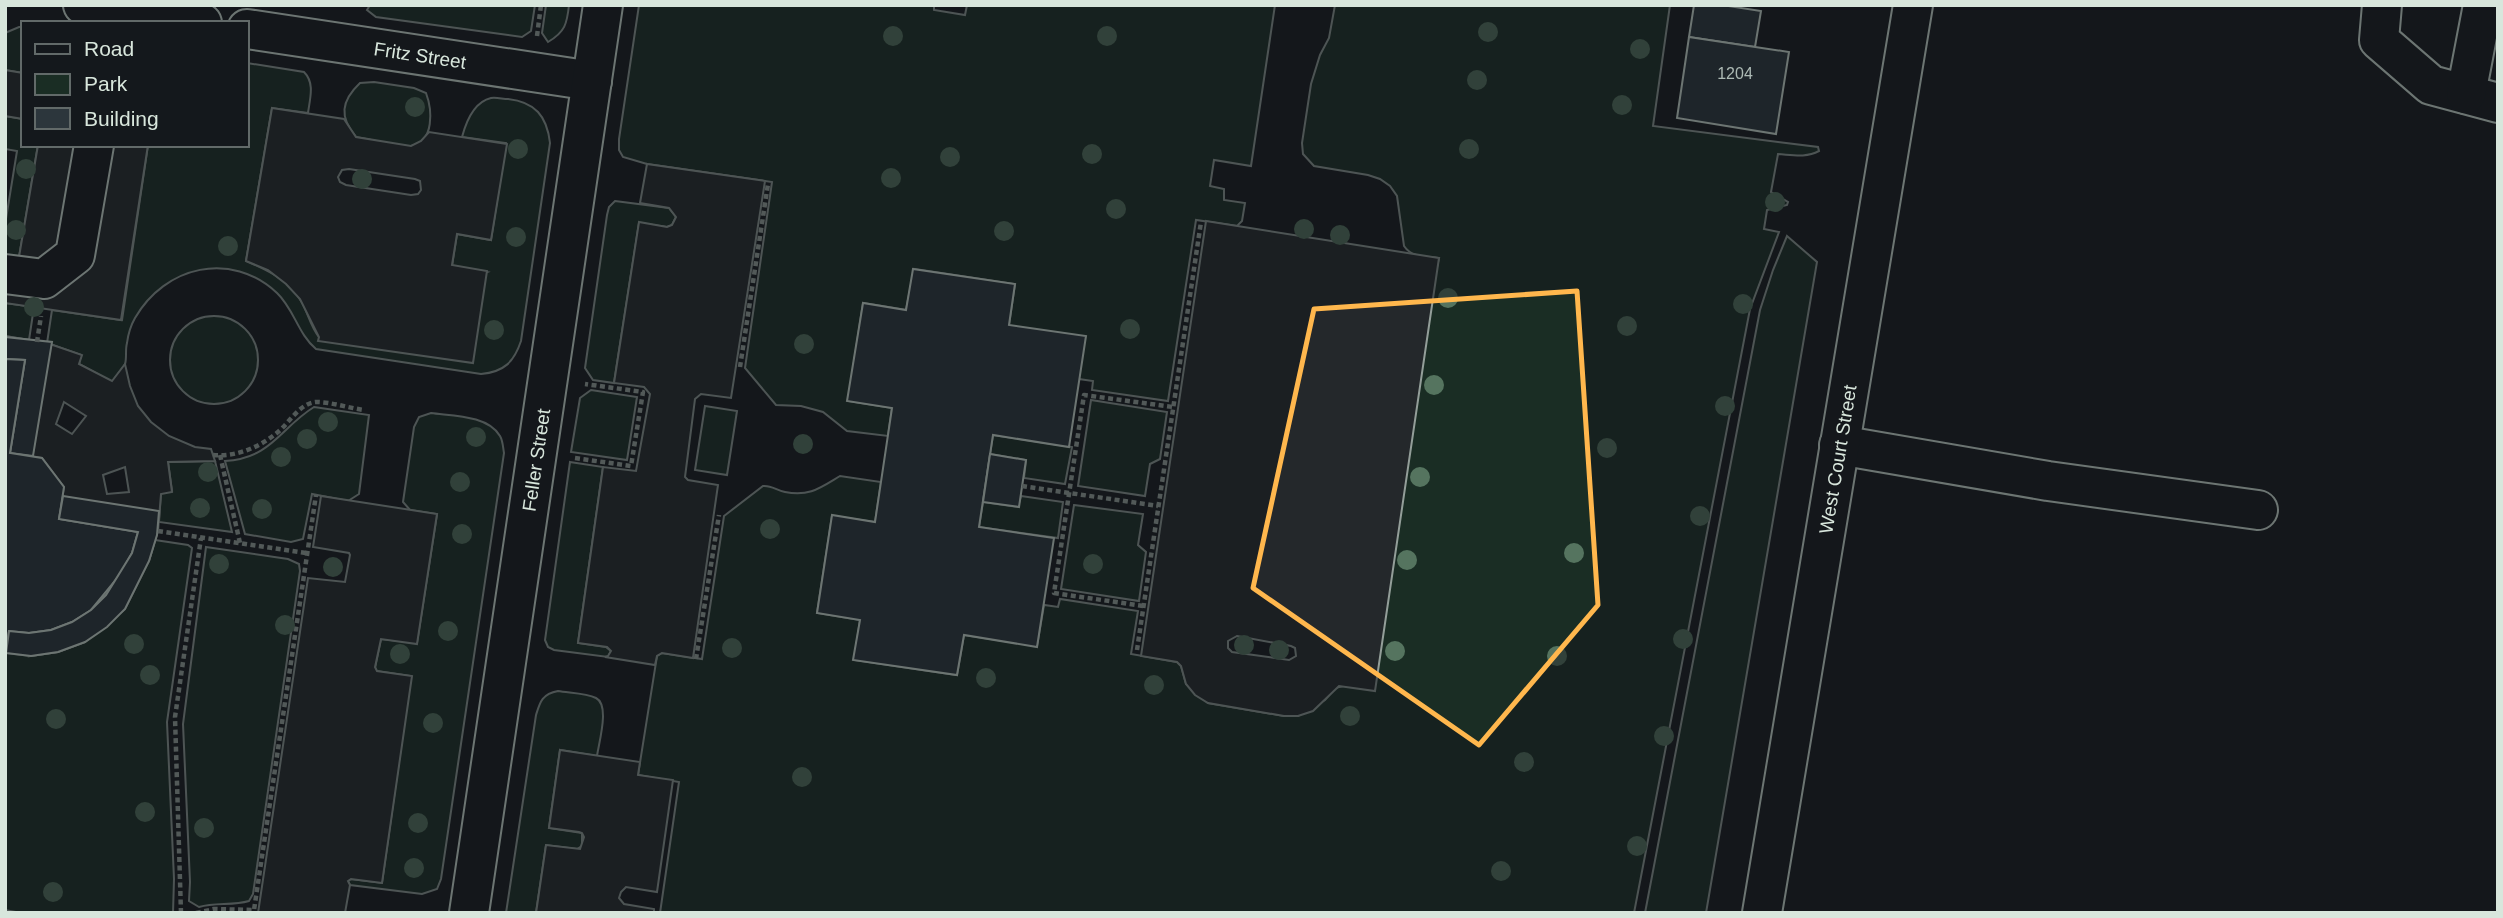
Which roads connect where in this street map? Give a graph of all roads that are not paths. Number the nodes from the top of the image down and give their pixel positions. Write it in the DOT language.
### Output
graph roads {
  1 [pos="603,5"];
  2 [pos="1913,5"];
  3 [pos="2382,5"];
  4 [pos="2483,5"];
  5 [pos="105,13"];
  6 [pos="183,21"];
  7 [pos="248,29"];
  8 [pos="592,81"];
  9 [pos="2482,99"];
  10 [pos="94,147"];
  11 [pos="5,274"];
  12 [pos="1839,445"];
  13 [pos="2258,510"];
  14 [pos="469,913"];
  15 [pos="1762,913"];
  1 -- 8 [label="street, Feller Street"];
  2 -- 12 [label="street, West Court Street"];
  3 -- 9 [label="street"];
  4 -- 9 [label="street"];
  5 -- 6 [label="street"];
  7 -- 8 [label="street, Fritz Street"];
  8 -- 14 [label="street, Feller Street"];
  10 -- 11 [label="street"];
  12 -- 13 [label="street"];
  12 -- 15 [label="street, West Court Street"];
}
